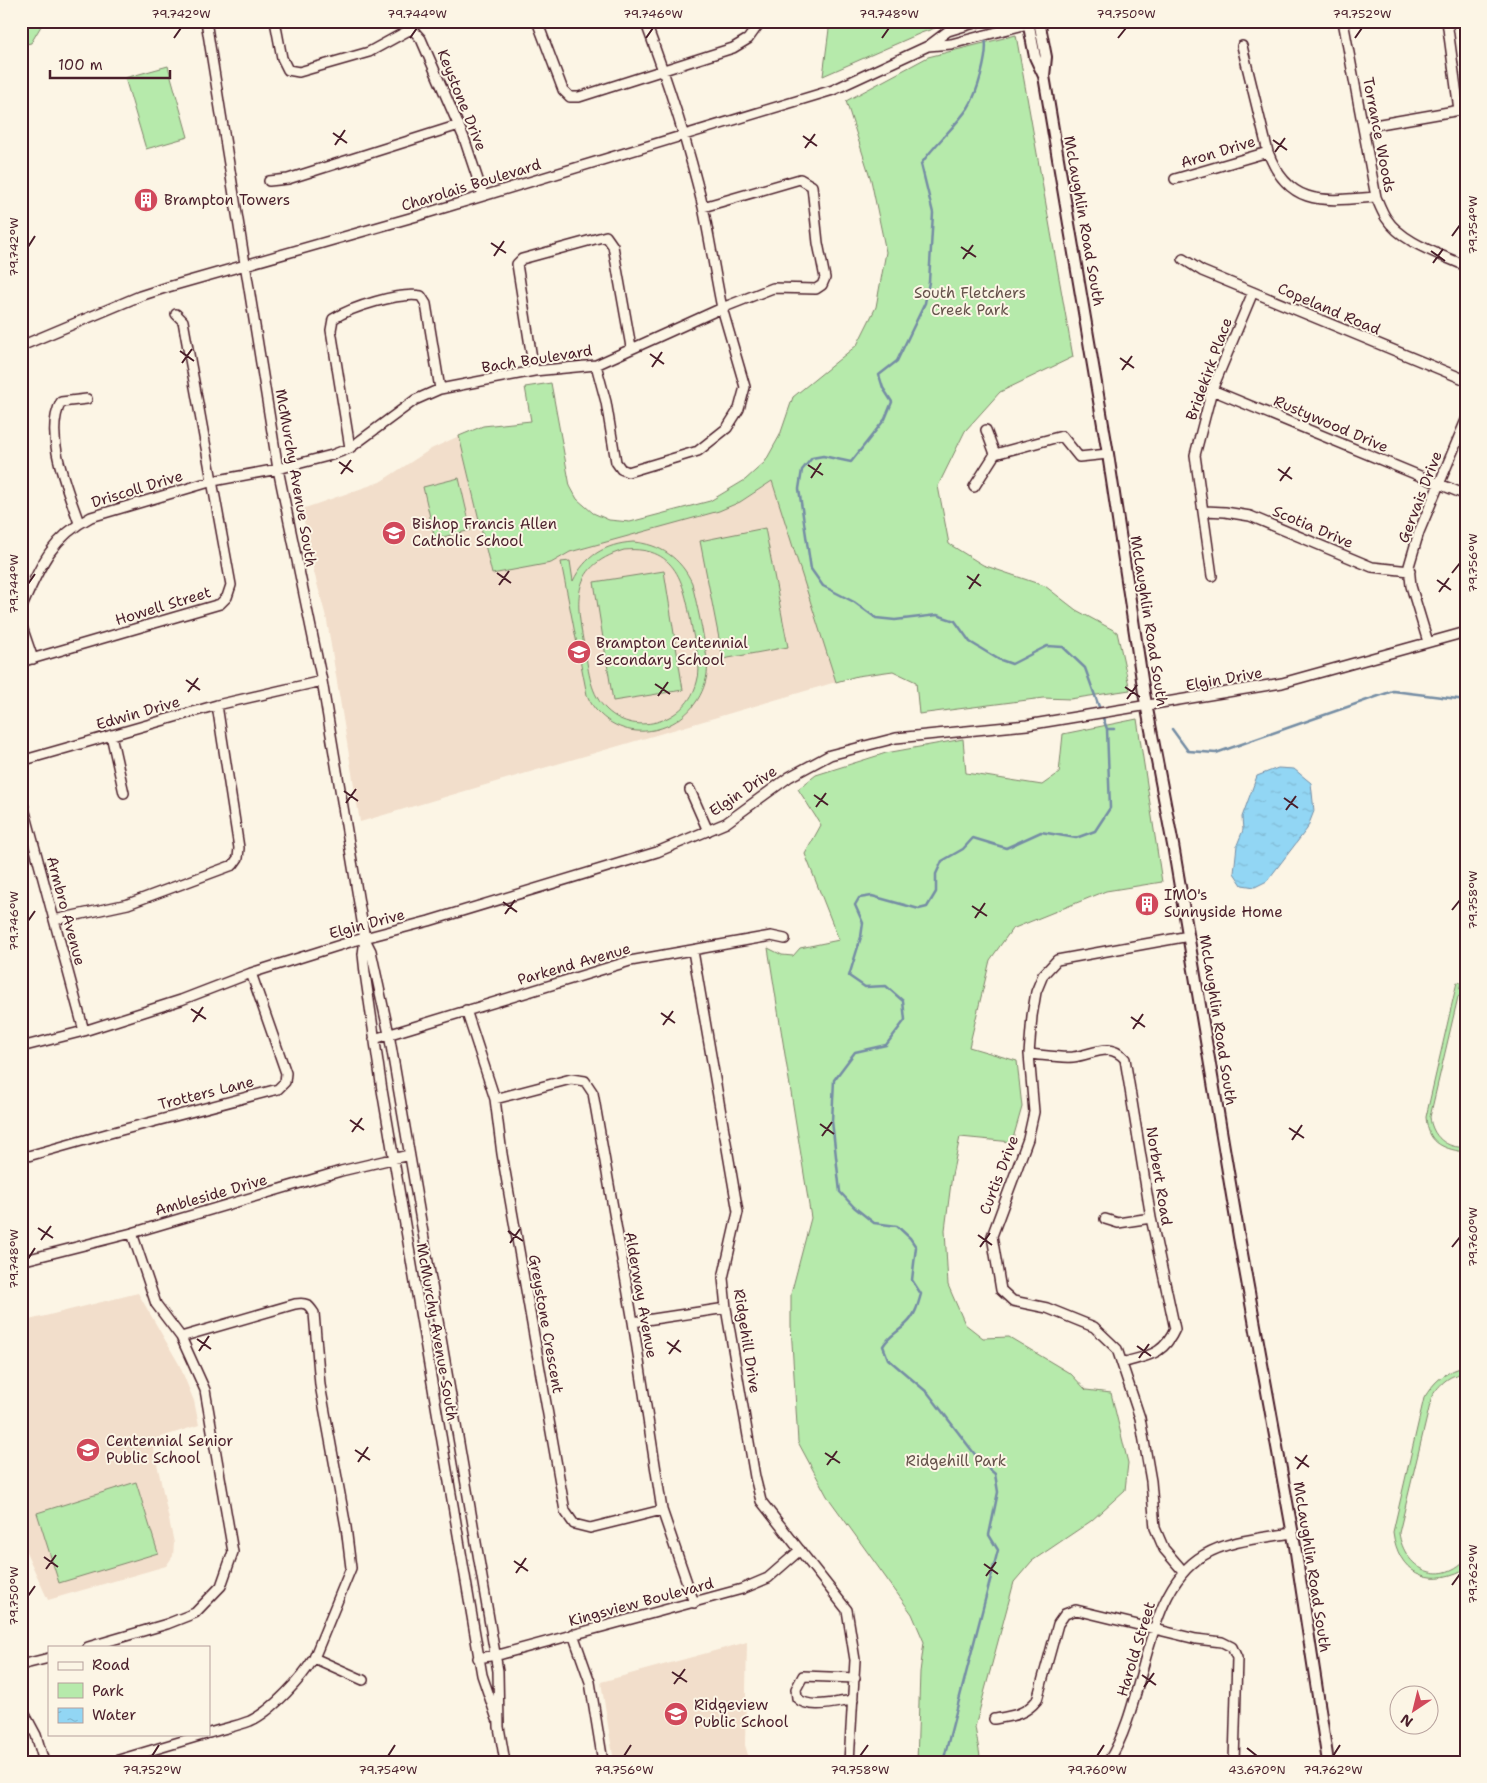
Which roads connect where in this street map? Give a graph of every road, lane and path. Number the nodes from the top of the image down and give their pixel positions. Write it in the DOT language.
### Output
graph roads {
  1 [pos="206,21"];
  2 [pos="275,21"];
  3 [pos="537,21"];
  4 [pos="645,21"];
  5 [pos="761,21"];
  6 [pos="981,21"];
  7 [pos="1343,21"];
  8 [pos="1447,21"];
  9 [pos="1033,22"];
  10 [pos="408,25"];
  11 [pos="928,46"];
  12 [pos="1242,46"];
  13 [pos="664,70"];
  14 [pos="1463,109"];
  15 [pos="459,126"];
  16 [pos="1363,127"];
  17 [pos="683,134"];
  18 [pos="1268,152"];
  19 [pos="1175,179"];
  20 [pos="269,180"];
  21 [pos="483,195"];
  22 [pos="1376,197"];
  23 [pos="703,207"];
  24 [pos="1183,259"];
  25 [pos="1466,266"];
  26 [pos="245,267"];
  27 [pos="1254,292"];
  28 [pos="722,308"];
  29 [pos="176,314"];
  30 [pos="21,346"];
  31 [pos="631,347"];
  32 [pos="596,365"];
  33 [pos="534,371"];
  34 [pos="1466,380"];
  35 [pos="440,389"];
  36 [pos="1212,390"];
  37 [pos="87,399"];
  38 [pos="1466,420"];
  39 [pos="986,430"];
  40 [pos="350,448"];
  41 [pos="995,454"];
  42 [pos="1108,454"];
  43 [pos="278,469"];
  44 [pos="213,481"];
  45 [pos="1439,484"];
  46 [pos="974,487"];
  47 [pos="1466,495"];
  48 [pos="1204,512"];
  49 [pos="79,523"];
  50 [pos="1410,571"];
  51 [pos="1212,576"];
  52 [pos="21,609"];
  53 [pos="21,624"];
  54 [pos="1466,632"];
  55 [pos="1428,642"];
  56 [pos="33,659"];
  57 [pos="21,662"];
  58 [pos="322,681"];
  59 [pos="217,706"];
  60 [pos="1146,706"];
  61 [pos="111,735"];
  62 [pos="21,761"];
  63 [pos="690,790"];
  64 [pos="124,793"];
  65 [pos="21,797"];
  66 [pos="708,831"];
  67 [pos="54,920"];
  68 [pos="1189,936"];
  69 [pos="365,939"];
  70 [pos="785,939"];
  71 [pos="693,951"];
  72 [pos="251,973"];
  73 [pos="466,1010"];
  74 [pos="84,1031"];
  75 [pos="389,1034"];
  76 [pos="374,1039"];
  77 [pos="21,1047"];
  78 [pos="1029,1054"];
  79 [pos="495,1099"];
  80 [pos="409,1155"];
  81 [pos="394,1157"];
  82 [pos="21,1158"];
  83 [pos="1151,1218"];
  84 [pos="1105,1219"];
  85 [pos="132,1234"];
  86 [pos="21,1261"];
  87 [pos="726,1308"];
  88 [pos="633,1322"];
  89 [pos="181,1337"];
  90 [pos="1122,1364"];
  91 [pos="662,1510"];
  92 [pos="1292,1533"];
  93 [pos="800,1550"];
  94 [pos="1183,1571"];
  95 [pos="694,1603"];
  96 [pos="1156,1629"];
  97 [pos="573,1634"];
  98 [pos="91,1646"];
  99 [pos="495,1655"];
  100 [pos="48,1658"];
  101 [pos="314,1658"];
  102 [pos="478,1658"];
  103 [pos="21,1666"];
  104 [pos="855,1678"];
  105 [pos="363,1680"];
  106 [pos="853,1700"];
  107 [pos="21,1708"];
  108 [pos="994,1719"];
  109 [pos="499,1727"];
  110 [pos="210,1733"];
  111 [pos="200,1736"];
  112 [pos="44,1762"];
  113 [pos="112,1762"];
  114 [pos="505,1762"];
  115 [pos="603,1762"];
  116 [pos="849,1762"];
  117 [pos="1108,1762"];
  118 [pos="1234,1762"];
  119 [pos="1328,1762"];
  1 -- 26 [label="street, McMurchy Avenue South"];
  2 -- 10 [label="street"];
  3 -- 13 [label="street"];
  4 -- 13 [label="street"];
  5 -- 13 [label="street"];
  6 -- 11 [label="street, Charolais Boulevard"];
  7 -- 16 [label="street, Torrance Woods"];
  8 -- 14 [label="street"];
  9 -- 11 [label="street, Charolais Boulevard"];
  9 -- 42 [label="main road, McLaughlin Road South"];
  10 -- 15 [label="street, Keystone Drive"];
  11 -- 17 [label="street, Charolais Boulevard"];
  12 -- 18 [label="street"];
  13 -- 17 [label="street"];
  14 -- 16 [label="street"];
  15 -- 20 [label="street"];
  15 -- 21 [label="street, Keystone Drive"];
  16 -- 22 [label="street, Torrance Woods"];
  17 -- 21 [label="street, Charolais Boulevard"];
  17 -- 23 [label="street"];
  18 -- 19 [label="street, Aron Drive"];
  18 -- 22 [label="street"];
  21 -- 26 [label="street, Charolais Boulevard"];
  22 -- 25 [label="street, Torrance Woods"];
  23 -- 28 [label="street"];
  23 -- 28 [label="street, Bach Boulevard"];
  24 -- 27 [label="street, Copeland Road"];
  26 -- 30 [label="street, Charolais Boulevard"];
  26 -- 43 [label="street, McMurchy Avenue South"];
  27 -- 34 [label="street, Copeland Road"];
  27 -- 36 [label="street, Bridekirk Place"];
  28 -- 31 [label="street, Bach Boulevard"];
  28 -- 32 [label="street"];
  29 -- 44 [label="street, Howell Street"];
  31 -- 32 [label="street, Bach Boulevard"];
  31 -- 33 [label="street"];
  32 -- 33 [label="street, Bach Boulevard"];
  33 -- 35 [label="street, Bach Boulevard"];
  35 -- 40 [label="street, Bach Boulevard"];
  35 -- 40 [label="street"];
  36 -- 45 [label="street, Rustywood Drive"];
  36 -- 48 [label="street, Bridekirk Place"];
  37 -- 49 [label="street"];
  38 -- 45 [label="street, Gervais Drive"];
  39 -- 41 [label="street"];
  40 -- 43 [label="street, Bach Boulevard"];
  41 -- 42 [label="street"];
  41 -- 46 [label="street"];
  42 -- 60 [label="main road, McLaughlin Road South"];
  43 -- 44 [label="street, Driscoll Drive"];
  43 -- 58 [label="street, McMurchy Avenue South"];
  44 -- 49 [label="street, Driscoll Drive"];
  44 -- 56 [label="street, Howell Street"];
  45 -- 47 [label="street, Rustywood Drive"];
  45 -- 50 [label="street, Gervais Drive"];
  48 -- 50 [label="street, Scotia Drive"];
  48 -- 51 [label="street, Bridekirk Place"];
  49 -- 52 [label="street, Driscoll Drive"];
  50 -- 55 [label="street, Gervais Drive"];
  53 -- 56 [label="street"];
  54 -- 55 [label="street, Elgin Drive"];
  55 -- 60 [label="street, Elgin Drive"];
  56 -- 57 [label="street, Howell Street"];
  58 -- 59 [label="street, Edwin Drive"];
  58 -- 69 [label="street, McMurchy Avenue South"];
  59 -- 61 [label="street, Edwin Drive"];
  59 -- 67 [label="street"];
  60 -- 66 [label="street, Elgin Drive"];
  60 -- 68 [label="main road, McLaughlin Road South"];
  61 -- 62 [label="street, Edwin Drive"];
  61 -- 64 [label="street"];
  63 -- 66 [label="street"];
  65 -- 67 [label="street, Armbro Avenue"];
  66 -- 69 [label="street, Elgin Drive"];
  67 -- 74 [label="street, Armbro Avenue"];
  68 -- 78 [label="street, Curtis Drive"];
  68 -- 92 [label="main road, McLaughlin Road South"];
  69 -- 72 [label="street, Elgin Drive"];
  69 -- 75 [label="street, McMurchy Avenue South"];
  69 -- 76 [label="street, McMurchy Avenue South"];
  70 -- 71 [label="street, Parkend Avenue"];
  71 -- 73 [label="street, Parkend Avenue"];
  71 -- 87 [label="street, Ridgehill Drive"];
  72 -- 74 [label="street, Elgin Drive"];
  72 -- 82 [label="street, Trotters Lane"];
  73 -- 75 [label="street, Parkend Avenue"];
  73 -- 79 [label="street, Greystone Crescent"];
  74 -- 77 [label="street, Elgin Drive"];
  75 -- 76 [label="street, Parkend Avenue"];
  75 -- 80 [label="street, McMurchy Avenue South"];
  76 -- 81 [label="street, McMurchy Avenue South"];
  78 -- 83 [label="street, Norbert Road"];
  78 -- 90 [label="street, Curtis Drive"];
  79 -- 88 [label="street, Alderway Avenue"];
  79 -- 91 [label="street, Greystone Crescent"];
  80 -- 81 [label="street, Ambleside Drive"];
  80 -- 99 [label="street, McMurchy Avenue South"];
  81 -- 85 [label="street, Ambleside Drive"];
  81 -- 102 [label="street, McMurchy Avenue South"];
  83 -- 84 [label="street"];
  83 -- 90 [label="street, Norbert Road"];
  85 -- 86 [label="street, Ambleside Drive"];
  85 -- 89 [label="street"];
  87 -- 88 [label="street"];
  87 -- 93 [label="street, Ridgehill Drive"];
  88 -- 91 [label="street, Alderway Avenue"];
  89 -- 98 [label="street"];
  89 -- 101 [label="street"];
  90 -- 94 [label="street, Curtis Drive"];
  91 -- 95 [label="street, Alderway Avenue"];
  92 -- 94 [label="street, Harold Street"];
  92 -- 119 [label="main road, McLaughlin Road South"];
  93 -- 95 [label="street, Kingsview Boulevard"];
  93 -- 104 [label="street, Ridgehill Drive"];
  94 -- 96 [label="street, Harold Street"];
  95 -- 97 [label="street, Kingsview Boulevard"];
  96 -- 108 [label="street"];
  96 -- 117 [label="street, Harold Street"];
  96 -- 118 [label="street"];
  97 -- 99 [label="street, Kingsview Boulevard"];
  97 -- 115 [label="street"];
  99 -- 102 [label="street, Kingsview Boulevard"];
  99 -- 109 [label="street, McMurchy Avenue South"];
  100 -- 103 [label="street"];
  101 -- 105 [label="street"];
  101 -- 110 [label="street"];
  102 -- 109 [label="street, McMurchy Avenue South"];
  104 -- 106 [label="street, Ridgehill Drive"];
  104 -- 106 [label="street"];
  106 -- 116 [label="street, Ridgehill Drive"];
  107 -- 112 [label="street"];
  109 -- 114 [label="street, McMurchy Avenue South"];
  111 -- 113 [label="street"];
}
